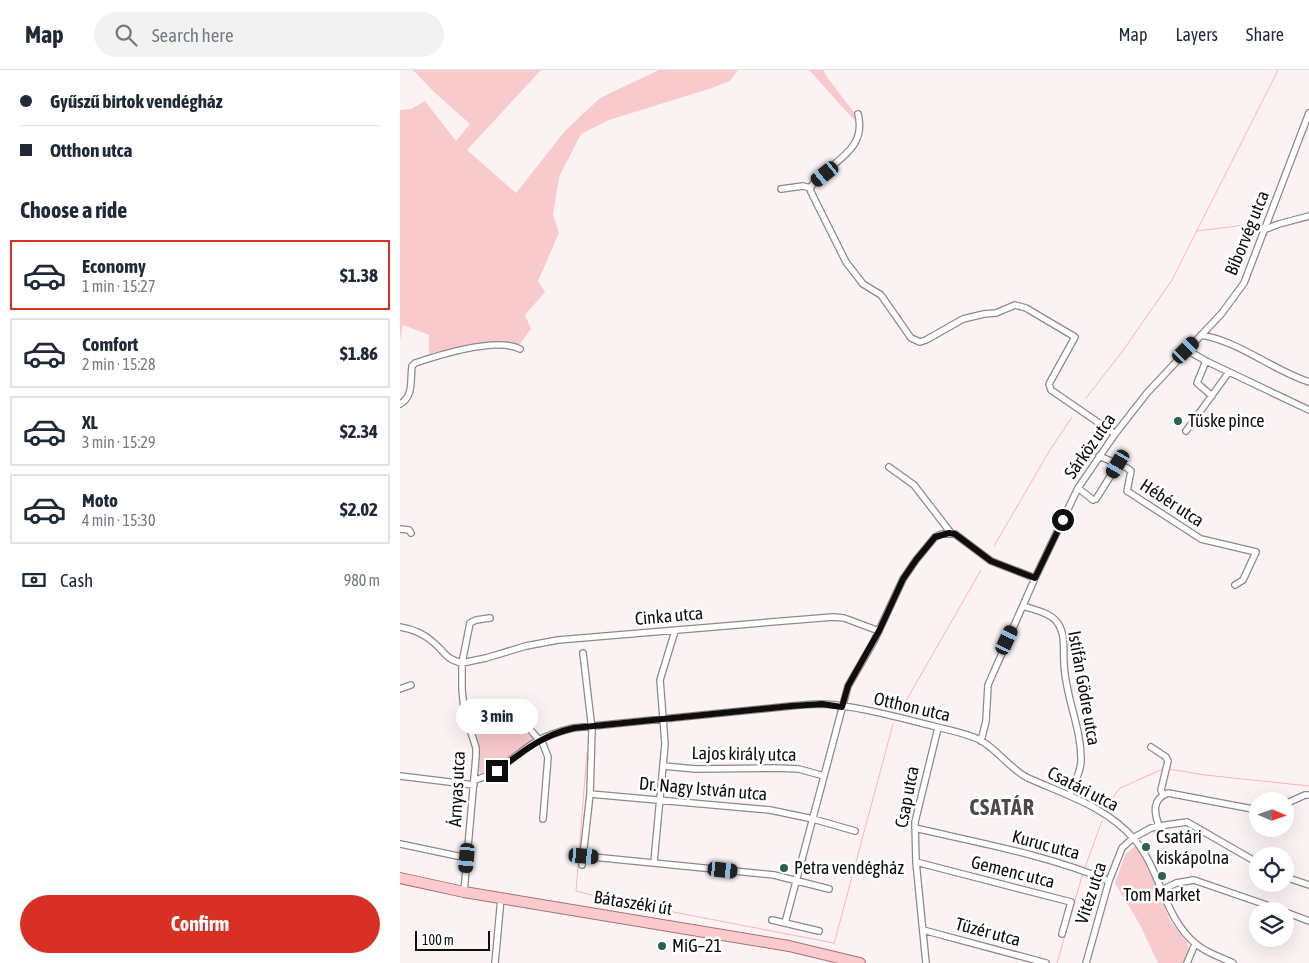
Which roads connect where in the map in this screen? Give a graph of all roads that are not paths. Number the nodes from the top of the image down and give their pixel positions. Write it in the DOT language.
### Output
graph roads {
  1 [pos="1309,113"];
  2 [pos="858,114"];
  3 [pos="810,188"];
  4 [pos="782,189"];
  5 [pos="1309,216"];
  6 [pos="1266,229"];
  7 [pos="1201,335"];
  8 [pos="520,349"];
  9 [pos="1186,350"];
  10 [pos="1206,361"];
  11 [pos="1229,372"];
  12 [pos="1309,382"];
  13 [pos="1212,396"];
  14 [pos="400,404"];
  15 [pos="1309,410"];
  16 [pos="1186,431"];
  17 [pos="1115,434"];
  18 [pos="1099,456"];
  19 [pos="1118,464"];
  20 [pos="889,467"];
  21 [pos="1078,488"];
  22 [pos="400,529"];
  23 [pos="411,533"];
  24 [pos="951,533"];
  25 [pos="1035,578"];
  26 [pos="1235,584"];
  27 [pos="1023,606"];
  28 [pos="490,618"];
  29 [pos="400,627"];
  30 [pos="675,631"];
  31 [pos="879,631"];
  32 [pos="583,653"];
  33 [pos="462,663"];
  34 [pos="411,685"];
  35 [pos="400,689"];
  36 [pos="842,707"];
  37 [pos="664,718"];
  38 [pos="468,725"];
  39 [pos="592,725"];
  40 [pos="938,728"];
  41 [pos="540,740"];
  42 [pos="981,741"];
  43 [pos="1151,747"];
  44 [pos="663,766"];
  45 [pos="400,776"];
  46 [pos="824,776"];
  47 [pos="474,783"];
  48 [pos="590,794"];
  49 [pos="1309,794"];
  50 [pos="1070,795"];
  51 [pos="1163,795"];
  52 [pos="660,800"];
  53 [pos="1294,800"];
  54 [pos="1249,808"];
  55 [pos="543,819"];
  56 [pos="813,819"];
  57 [pos="1159,826"];
  58 [pos="915,828"];
  59 [pos="855,831"];
  60 [pos="1133,838"];
  61 [pos="400,844"];
  62 [pos="584,856"];
  63 [pos="467,858"];
  64 [pos="1249,858"];
  65 [pos="654,862"];
  66 [pos="916,862"];
  67 [pos="582,865"];
  68 [pos="400,878"];
  69 [pos="797,880"];
  70 [pos="1294,880"];
  71 [pos="1109,881"];
  72 [pos="1309,885"];
  73 [pos="829,889"];
  74 [pos="1162,890"];
  75 [pos="464,892"];
  76 [pos="501,898"];
  77 [pos="1256,902"];
  78 [pos="1294,916"];
  79 [pos="772,920"];
  80 [pos="1309,921"];
  81 [pos="785,923"];
  82 [pos="923,930"];
  83 [pos="819,931"];
  84 [pos="1062,934"];
  85 [pos="1195,944"];
  86 [pos="495,963"];
  87 [pos="860,963"];
  88 [pos="926,963"];
  89 [pos="1046,963"];
  90 [pos="1086,963"];
  91 [pos="1187,963"];
  92 [pos="1233,963"];
  1 -- 6 [label="street, Bíborvég utca"];
  2 -- 3 [label="street"];
  3 -- 4 [label="street"];
  3 -- 17 [label="street"];
  5 -- 6 [label="street"];
  6 -- 7 [label="street, Bíborvég utca"];
  7 -- 9 [label="street, Bíborvég utca"];
  7 -- 12 [label="street"];
  8 -- 14 [label="street"];
  9 -- 10 [label="street"];
  9 -- 17 [label="street, Sárköz utca"];
  10 -- 11 [label="street"];
  10 -- 13 [label="street"];
  11 -- 13 [label="street"];
  11 -- 15 [label="street"];
  13 -- 16 [label="street"];
  17 -- 18 [label="street, Sárköz utca"];
  18 -- 19 [label="street"];
  18 -- 21 [label="street, Sárköz utca"];
  19 -- 21 [label="street"];
  19 -- 26 [label="street, Hébér utca"];
  20 -- 24 [label="street"];
  21 -- 25 [label="street, Sárköz utca"];
  22 -- 23 [label="street"];
  24 -- 25 [label="street"];
  24 -- 31 [label="street"];
  25 -- 27 [label="street, Sárköz utca"];
  27 -- 42 [label="street, Sárköz utca"];
  27 -- 50 [label="street, Istifán Gödre utca"];
  28 -- 33 [label="street, Árnyas utca"];
  29 -- 33 [label="street"];
  30 -- 31 [label="street, Cinka utca"];
  30 -- 33 [label="street, Cinka utca"];
  30 -- 37 [label="street"];
  31 -- 36 [label="street"];
  32 -- 39 [label="street"];
  33 -- 38 [label="street, Árnyas utca"];
  34 -- 35 [label="street"];
  36 -- 37 [label="street, Otthon utca"];
  36 -- 40 [label="street, Otthon utca"];
  36 -- 46 [label="street"];
  37 -- 39 [label="street, Otthon utca"];
  37 -- 44 [label="street"];
  38 -- 41 [label="street"];
  38 -- 47 [label="street, Árnyas utca"];
  39 -- 41 [label="street, Otthon utca"];
  39 -- 48 [label="street"];
  40 -- 42 [label="street, Otthon utca"];
  40 -- 58 [label="street, Csap utca"];
  41 -- 47 [label="street, Otthon utca"];
  41 -- 55 [label="street"];
  42 -- 50 [label="street, Csatári utca"];
  43 -- 51 [label="street"];
  44 -- 46 [label="street, Lajos király utca"];
  44 -- 52 [label="street"];
  45 -- 47 [label="street"];
  46 -- 56 [label="street"];
  47 -- 63 [label="street, Árnyas utca"];
  48 -- 52 [label="street, Dr. Nagy István utca"];
  48 -- 62 [label="street"];
  49 -- 53 [label="street"];
  50 -- 60 [label="street, Csatári utca"];
  51 -- 54 [label="street"];
  51 -- 57 [label="street"];
  52 -- 56 [label="street, Dr. Nagy István utca"];
  52 -- 65 [label="street"];
  56 -- 59 [label="street, Dr. Nagy István utca"];
  56 -- 69 [label="street"];
  57 -- 60 [label="street"];
  57 -- 64 [label="street"];
  58 -- 66 [label="street, Csap utca"];
  58 -- 71 [label="street, Kuruc utca"];
  60 -- 71 [label="street, Vitéz utca"];
  60 -- 74 [label="street, Csatári utca"];
  61 -- 63 [label="street"];
  62 -- 65 [label="street"];
  62 -- 67 [label="street"];
  63 -- 75 [label="street, Árnyas utca"];
  65 -- 69 [label="street"];
  66 -- 82 [label="street, Csap utca"];
  66 -- 84 [label="street, Gemenc utca"];
  68 -- 75 [label="main road, Bátaszéki út"];
  69 -- 73 [label="street"];
  69 -- 81 [label="street"];
  70 -- 72 [label="street"];
  71 -- 90 [label="street, Vitéz utca"];
  74 -- 77 [label="street"];
  74 -- 85 [label="street, Csatári utca"];
  75 -- 76 [label="main road, Bátaszéki út"];
  76 -- 86 [label="street"];
  76 -- 87 [label="main road, Bátaszéki út"];
  78 -- 80 [label="street"];
  79 -- 81 [label="street"];
  81 -- 83 [label="street"];
  82 -- 88 [label="street, Csap utca"];
  82 -- 89 [label="street, Tüzér utca"];
  85 -- 91 [label="street"];
  85 -- 92 [label="street, Csatári utca"];
}
